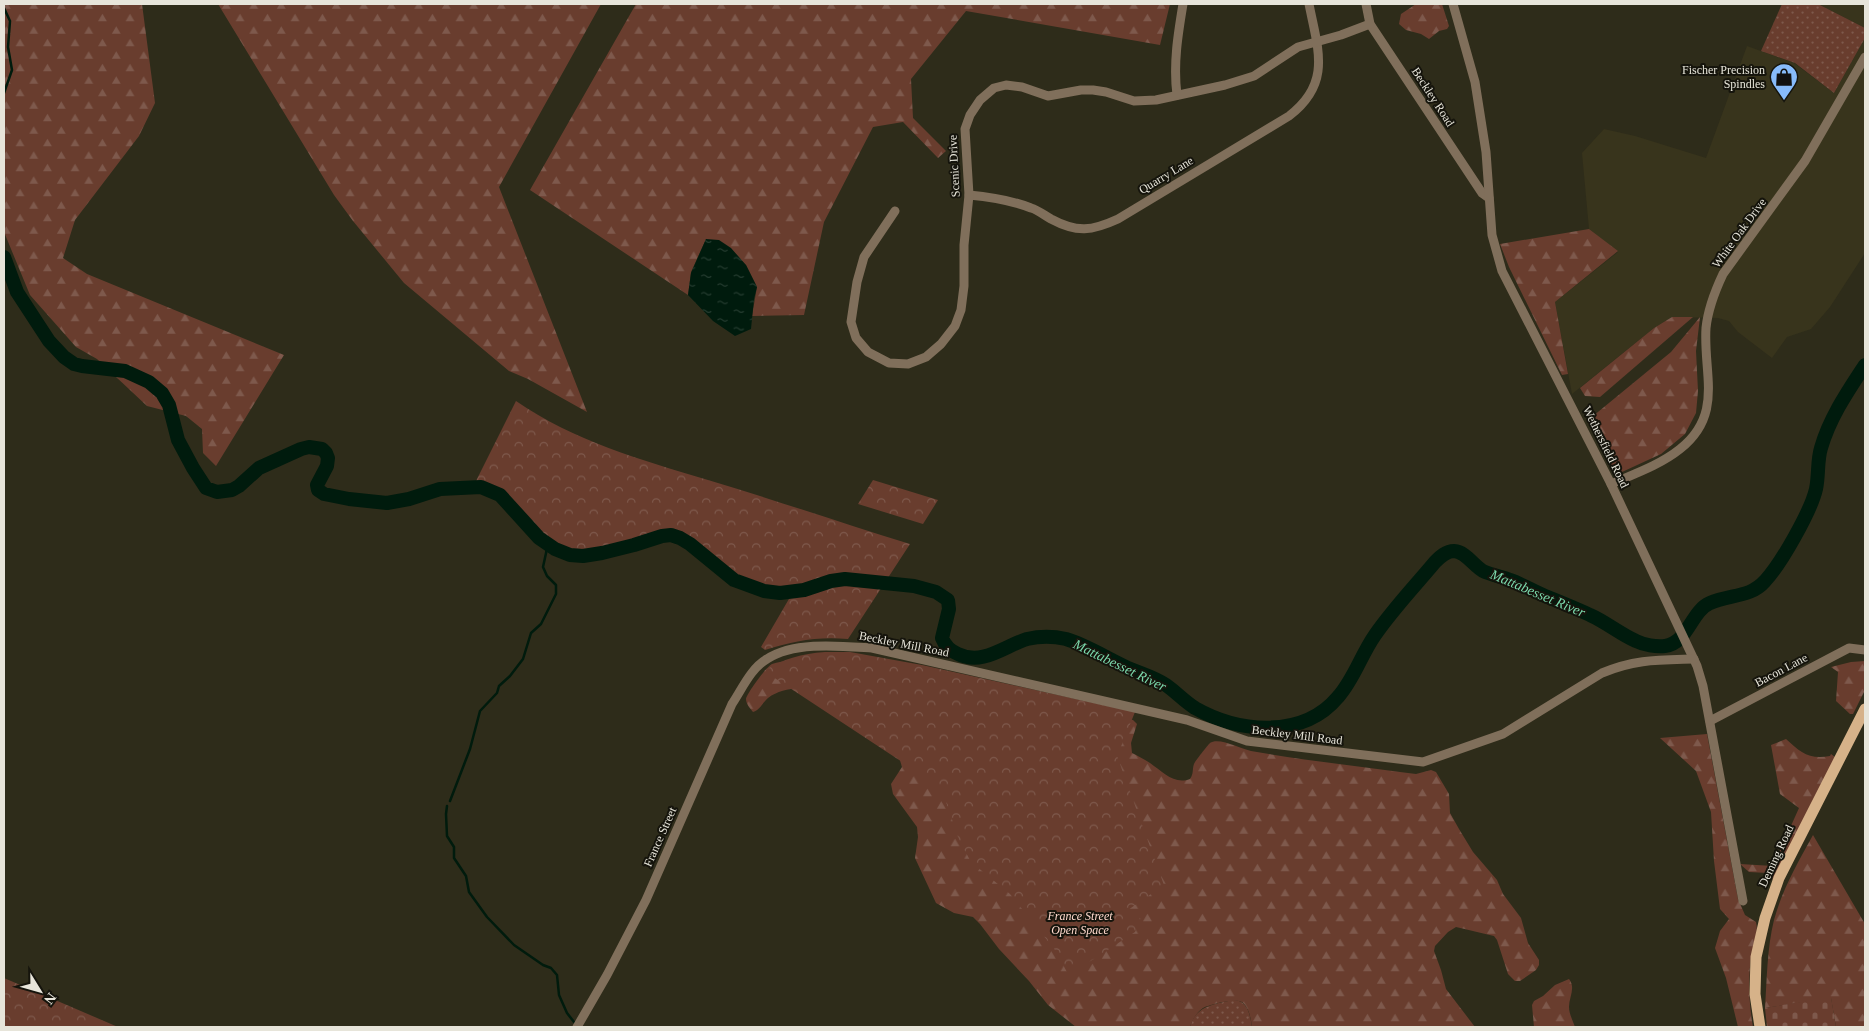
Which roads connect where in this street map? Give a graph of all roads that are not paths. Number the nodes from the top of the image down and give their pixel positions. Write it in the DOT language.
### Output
graph roads {
  1 [pos="1183,4"];
  2 [pos="1309,4"];
  3 [pos="1366,4"];
  4 [pos="1453,4"];
  5 [pos="1370,24"];
  6 [pos="1316,41"];
  7 [pos="1865,57"];
  8 [pos="1177,95"];
  9 [pos="969,195"];
  10 [pos="1488,198"];
  11 [pos="895,211"];
  12 [pos="1611,484"];
  13 [pos="1865,650"];
  14 [pos="766,658"];
  15 [pos="1694,659"];
  16 [pos="1865,709"];
  17 [pos="1710,721"];
  18 [pos="1743,901"];
  19 [pos="577,1027"];
  20 [pos="1760,1027"];
  1 -- 8 [label="street"];
  2 -- 6 [label="street, Quarry Lane"];
  3 -- 5 [label="street, Beckley Road"];
  4 -- 10 [label="street, Wethersfield Road"];
  5 -- 6 [label="street, Scenic Drive"];
  5 -- 10 [label="street, Beckley Road"];
  6 -- 8 [label="street, Scenic Drive"];
  6 -- 9 [label="street, Quarry Lane"];
  7 -- 12 [label="street, White Oak Drive"];
  8 -- 9 [label="street, Scenic Drive"];
  9 -- 11 [label="street, Scenic Drive"];
  10 -- 12 [label="street, Wethersfield Road"];
  12 -- 15 [label="street, Wethersfield Road"];
  13 -- 17 [label="street, Bacon Lane"];
  14 -- 15 [label="street, Beckley Mill Road"];
  14 -- 19 [label="street, France Street"];
  15 -- 17 [label="street, Wethersfield Road"];
  16 -- 20 [label="main road, Deming Road"];
  17 -- 18 [label="street, Wethersfield Road"];
}
